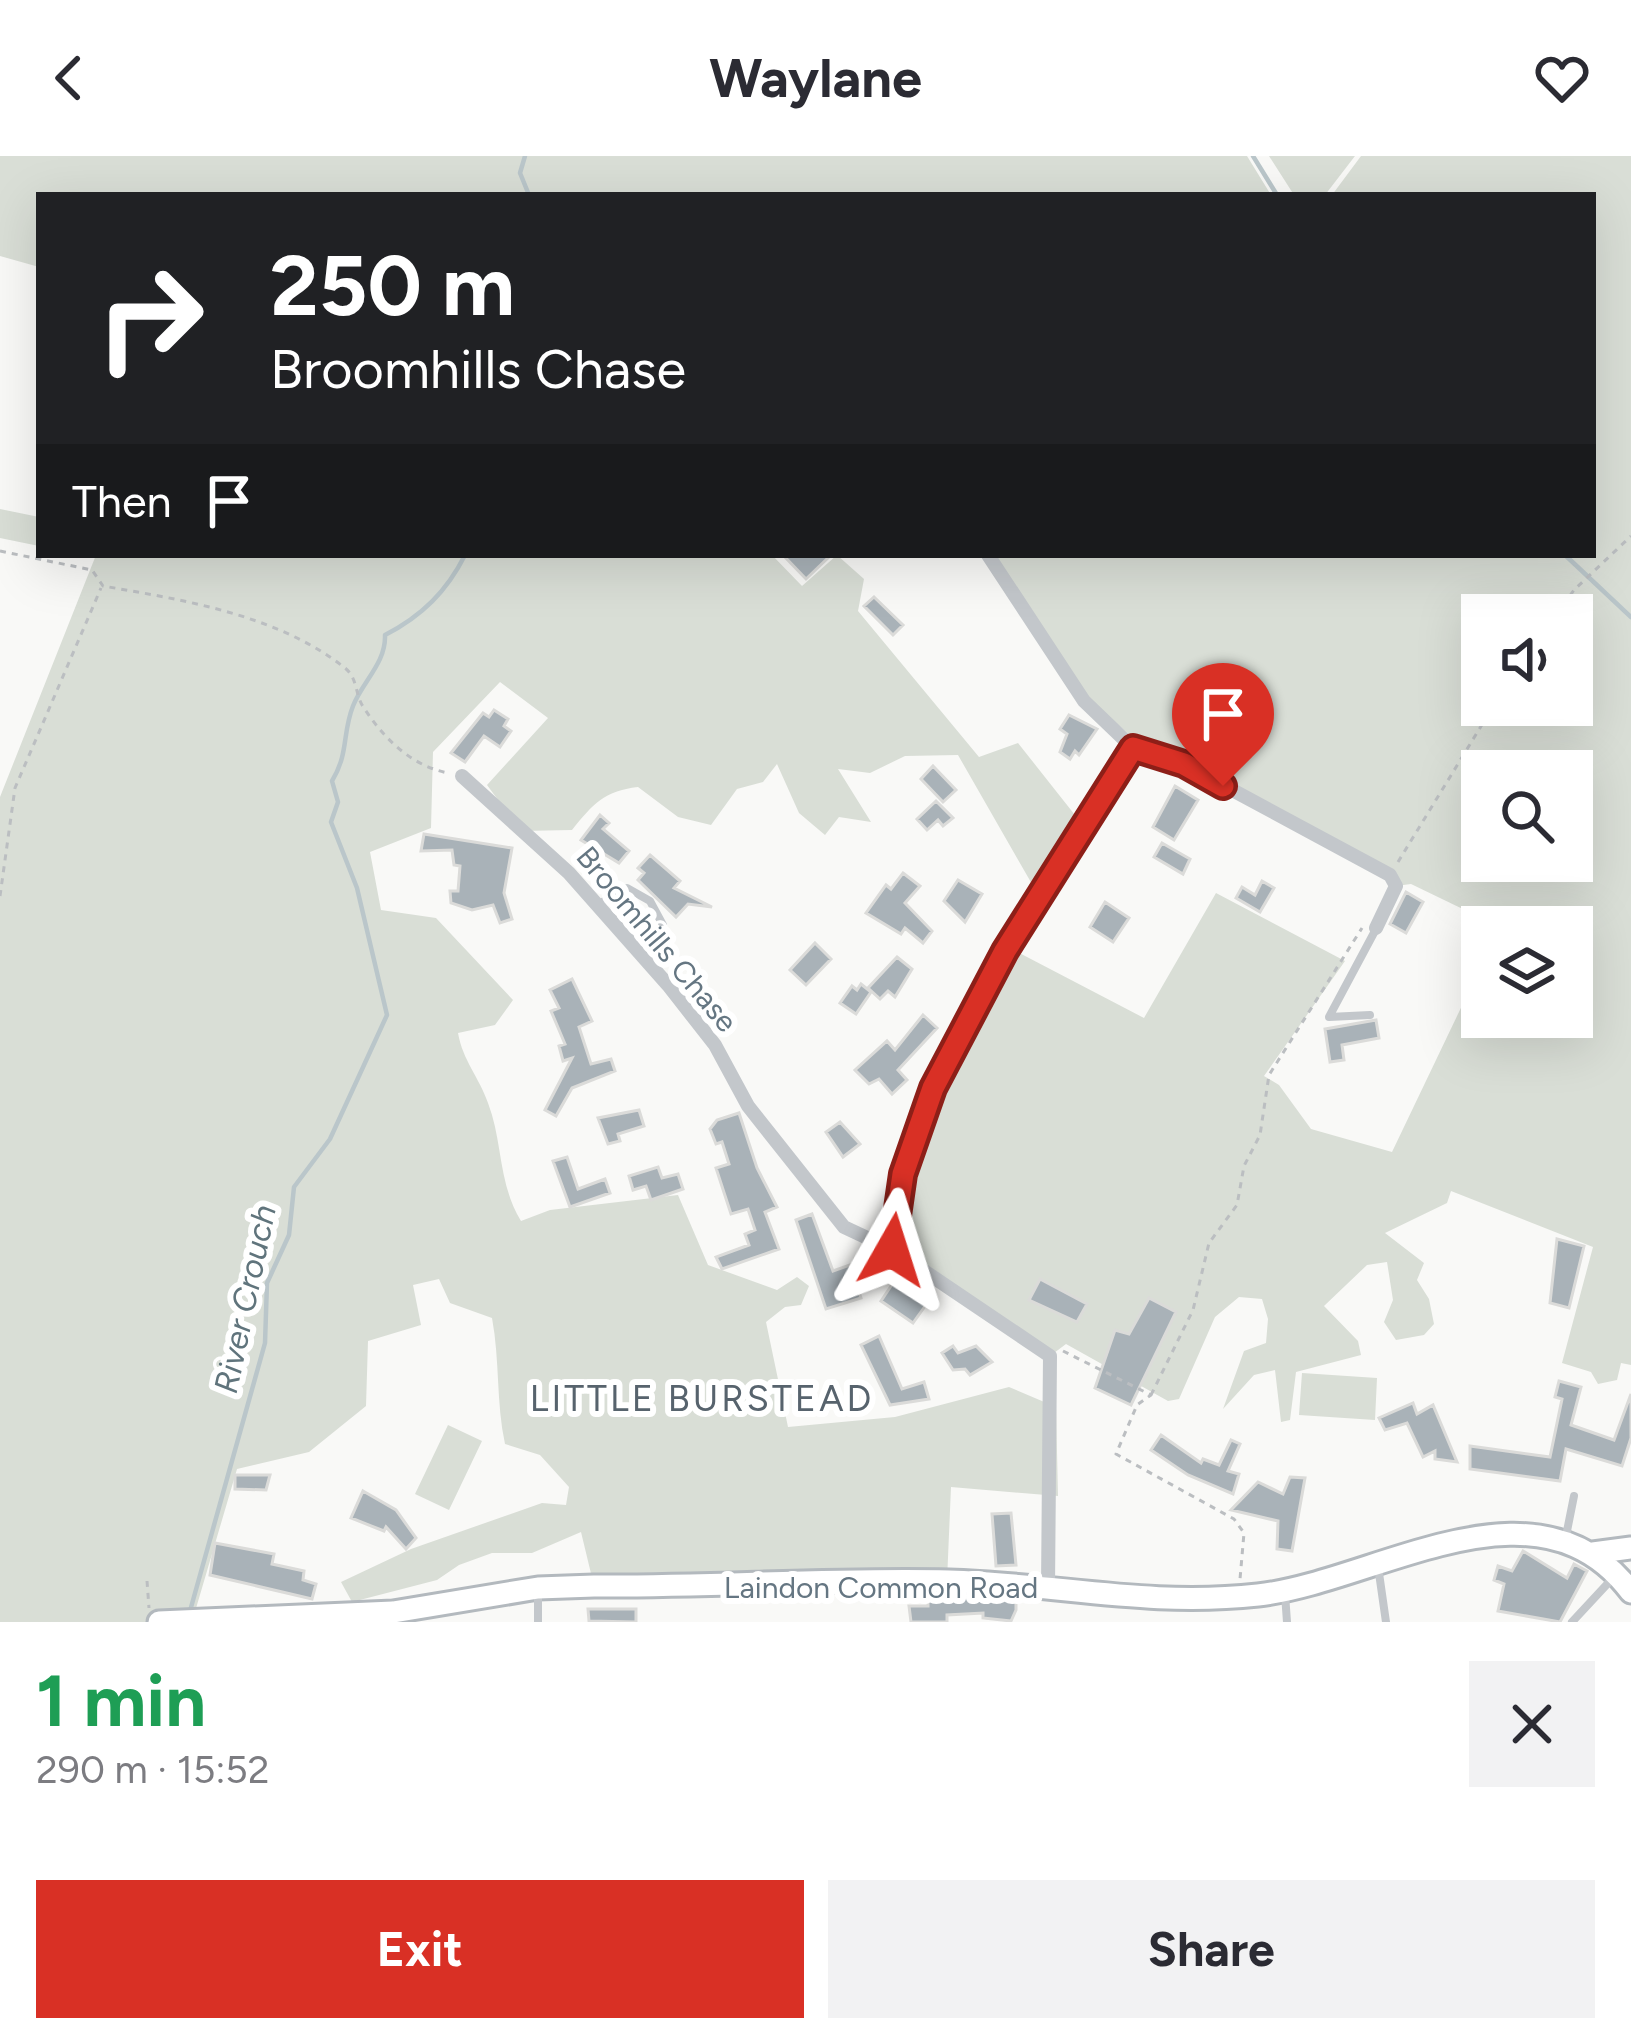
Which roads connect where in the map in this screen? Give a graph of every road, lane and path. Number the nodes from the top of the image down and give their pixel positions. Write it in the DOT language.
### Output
graph roads {
  1 [pos="1631,536"];
  2 [pos="0,550"];
  3 [pos="36,558"];
  4 [pos="37,558"];
  5 [pos="990,558"];
  6 [pos="103,586"];
  7 [pos="1573,594"];
  8 [pos="1481,726"];
  9 [pos="1133,748"];
  10 [pos="462,776"];
  11 [pos="1390,875"];
  12 [pos="0,896"];
  13 [pos="598,904"];
  14 [pos="1373,921"];
  15 [pos="641,953"];
  16 [pos="1370,1015"];
  17 [pos="892,1250"];
  18 [pos="1050,1356"];
  19 [pos="1151,1395"];
  20 [pos="1574,1496"];
  21 [pos="1565,1542"];
  22 [pos="1631,1548"];
  23 [pos="1593,1552"];
  24 [pos="1378,1564"];
  25 [pos="147,1581"];
  26 [pos="1624,1583"];
  27 [pos="1048,1587"];
  28 [pos="538,1588"];
  29 [pos="1285,1592"];
  30 [pos="1239,1597"];
  31 [pos="182,1621"];
  32 [pos="205,1621"];
  33 [pos="155,1622"];
  34 [pos="538,1622"];
  35 [pos="1287,1622"];
  36 [pos="1386,1622"];
  37 [pos="1572,1622"];
  1 -- 7 [label="path"];
  2 -- 3 [label="path"];
  4 -- 6 [label="path"];
  5 -- 9 [label="street"];
  6 -- 10 [label="path"];
  6 -- 12 [label="path"];
  8 -- 11 [label="path"];
  9 -- 11 [label="street"];
  9 -- 17 [label="street"];
  10 -- 13 [label="street, Broomhills Chase"];
  11 -- 14 [label="street"];
  13 -- 15 [label="street, Broomhills Chase"];
  13 -- 15 [label="lane"];
  14 -- 16 [label="lane"];
  14 -- 19 [label="path"];
  15 -- 17 [label="street, Broomhills Chase"];
  17 -- 18 [label="street, Broomhills Chase"];
  18 -- 19 [label="path"];
  18 -- 27 [label="street"];
  19 -- 30 [label="path"];
  20 -- 21 [label="lane"];
  21 -- 23 [label="street, Laindon Common Road"];
  21 -- 24 [label="street, Laindon Common Road"];
  22 -- 23 [label="street"];
  23 -- 26 [label="street"];
  24 -- 29 [label="street, Laindon Common Road"];
  24 -- 36 [label="lane"];
  25 -- 33 [label="path"];
  26 -- 37 [label="lane"];
  27 -- 28 [label="street, Laindon Common Road"];
  27 -- 30 [label="street, Laindon Common Road"];
  28 -- 32 [label="street, Laindon Common Road"];
  28 -- 34 [label="lane"];
  29 -- 30 [label="street, Laindon Common Road"];
  29 -- 35 [label="lane"];
  31 -- 32 [label="street, Laindon Common Road"];
  31 -- 33 [label="street, Laindon Common Road"];
}
